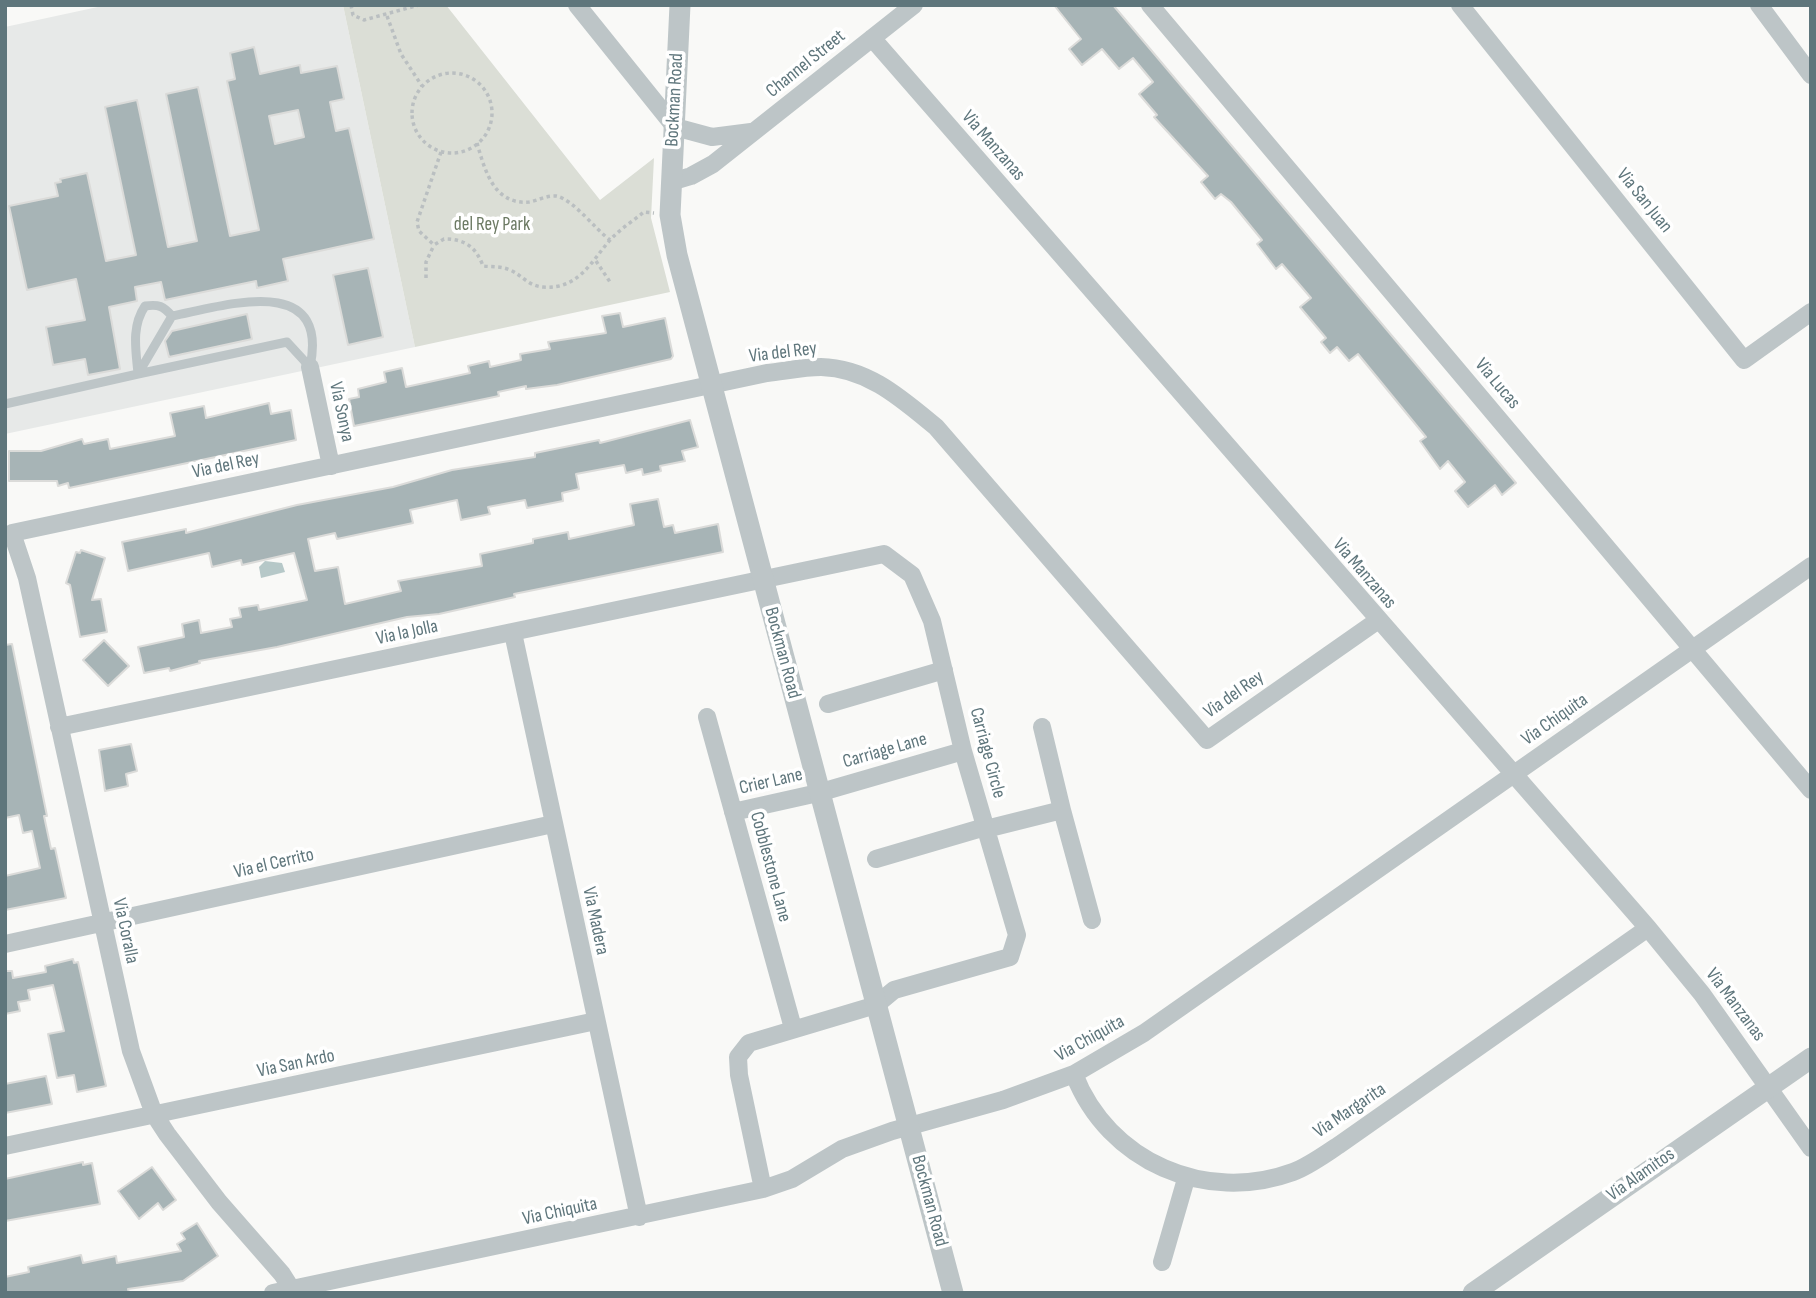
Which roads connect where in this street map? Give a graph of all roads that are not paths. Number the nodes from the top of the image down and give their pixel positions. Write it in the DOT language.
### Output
graph roads {
  1 [pos="577,5"];
  2 [pos="680,5"];
  3 [pos="914,5"];
  4 [pos="1150,5"];
  5 [pos="1460,5"];
  6 [pos="1759,5"];
  7 [pos="872,38"];
  8 [pos="1811,75"];
  9 [pos="675,127"];
  10 [pos="758,130"];
  11 [pos="671,182"];
  12 [pos="1811,313"];
  13 [pos="172,316"];
  14 [pos="310,367"];
  15 [pos="138,374"];
  16 [pos="711,386"];
  17 [pos="5,404"];
  18 [pos="331,466"];
  19 [pos="12,533"];
  20 [pos="1811,566"];
  21 [pos="762,579"];
  22 [pos="1377,621"];
  23 [pos="513,633"];
  24 [pos="1692,649"];
  25 [pos="944,670"];
  26 [pos="828,704"];
  27 [pos="707,717"];
  28 [pos="59,727"];
  29 [pos="1042,727"];
  30 [pos="963,751"];
  31 [pos="1513,775"];
  32 [pos="1811,790"];
  33 [pos="818,793"];
  34 [pos="1062,810"];
  35 [pos="733,812"];
  36 [pos="553,824"];
  37 [pos="986,828"];
  38 [pos="876,859"];
  39 [pos="1092,920"];
  40 [pos="102,924"];
  41 [pos="1647,928"];
  42 [pos="5,944"];
  43 [pos="876,1004"];
  44 [pos="596,1021"];
  45 [pos="793,1028"];
  46 [pos="1811,1058"];
  47 [pos="1074,1074"];
  48 [pos="1768,1086"];
  49 [pos="155,1114"];
  50 [pos="909,1126"];
  51 [pos="5,1146"];
  52 [pos="1811,1148"];
  53 [pos="1186,1179"];
  54 [pos="763,1189"];
  55 [pos="639,1217"];
  56 [pos="1162,1262"];
  57 [pos="293,1291"];
  58 [pos="273,1293"];
  59 [pos="953,1293"];
  60 [pos="1473,1293"];
  1 -- 9 [label="street"];
  2 -- 9 [label="street, Bockman Road"];
  3 -- 7 [label="street, Channel Street"];
  4 -- 24 [label="street, Via Lucas"];
  5 -- 12 [label="street, Via San Juan"];
  6 -- 8 [label="street"];
  7 -- 10 [label="street, Channel Street"];
  7 -- 22 [label="street, Via Manzanas"];
  9 -- 10 [label="street"];
  9 -- 11 [label="street, Bockman Road"];
  10 -- 11 [label="street, Channel Street"];
  11 -- 16 [label="street, Bockman Road"];
  13 -- 14 [label="lane"];
  13 -- 15 [label="lane"];
  13 -- 15 [label="lane"];
  14 -- 15 [label="lane"];
  14 -- 18 [label="street, Via Sonya"];
  15 -- 17 [label="lane"];
  16 -- 18 [label="street, Via del Rey"];
  16 -- 21 [label="street, Bockman Road"];
  16 -- 22 [label="street, Via del Rey"];
  18 -- 19 [label="street, Via del Rey"];
  19 -- 28 [label="street, Via Coralla"];
  20 -- 24 [label="street, Via Chiquita"];
  21 -- 23 [label="street, Via la Jolla"];
  21 -- 25 [label="street, Carriage Circle"];
  21 -- 33 [label="street, Bockman Road"];
  22 -- 31 [label="street, Via Manzanas"];
  23 -- 28 [label="street, Via la Jolla"];
  23 -- 36 [label="street, Via Madera"];
  24 -- 31 [label="street, Via Chiquita"];
  24 -- 32 [label="street, Via Lucas"];
  25 -- 26 [label="street"];
  25 -- 30 [label="street, Carriage Circle"];
  27 -- 35 [label="street, Cobblestone Lane"];
  28 -- 40 [label="street, Via Coralla"];
  29 -- 34 [label="street"];
  30 -- 33 [label="street, Carriage Lane"];
  30 -- 37 [label="street, Carriage Circle"];
  31 -- 41 [label="street, Via Manzanas"];
  31 -- 47 [label="street, Via Chiquita"];
  33 -- 35 [label="street, Crier Lane"];
  33 -- 43 [label="street, Bockman Road"];
  34 -- 37 [label="street"];
  34 -- 39 [label="street"];
  35 -- 45 [label="street, Cobblestone Lane"];
  36 -- 40 [label="street, Via el Cerrito"];
  36 -- 44 [label="street, Via Madera"];
  37 -- 38 [label="street"];
  37 -- 43 [label="street, Carriage Circle"];
  40 -- 42 [label="street, Via el Cerrito"];
  40 -- 49 [label="street, Via Coralla"];
  41 -- 48 [label="street, Via Manzanas"];
  41 -- 53 [label="street, Via Margarita"];
  43 -- 45 [label="street"];
  43 -- 50 [label="street, Bockman Road"];
  44 -- 49 [label="street, Via San Ardo"];
  44 -- 55 [label="street, Via Madera"];
  45 -- 54 [label="street"];
  46 -- 48 [label="street, Via Alamitos"];
  47 -- 50 [label="street, Via Chiquita"];
  47 -- 53 [label="street, Via Margarita"];
  48 -- 52 [label="street, Via Manzanas"];
  48 -- 60 [label="street, Via Alamitos"];
  49 -- 51 [label="street, Via San Ardo"];
  49 -- 57 [label="street, Via Coralla"];
  50 -- 54 [label="street, Via Chiquita"];
  50 -- 59 [label="street, Bockman Road"];
  53 -- 56 [label="street"];
  54 -- 55 [label="street, Via Chiquita"];
  55 -- 57 [label="street, Via Chiquita"];
  57 -- 58 [label="street, Via Chiquita"];
}
